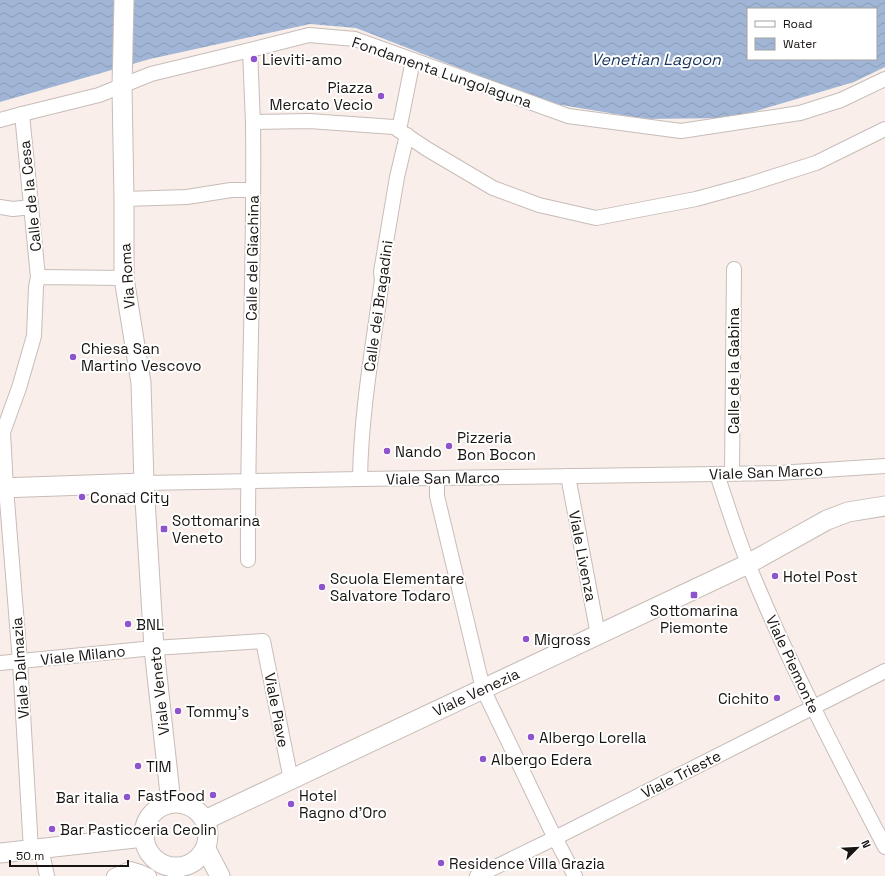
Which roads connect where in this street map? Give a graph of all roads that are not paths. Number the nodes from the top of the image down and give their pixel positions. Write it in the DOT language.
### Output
graph roads {
  1 [pos="124,0"];
  2 [pos="250,50"];
  3 [pos="413,60"];
  4 [pos="885,79"];
  5 [pos="122,87"];
  6 [pos="22,114"];
  7 [pos="0,120"];
  8 [pos="253,122"];
  9 [pos="885,129"];
  10 [pos="403,133"];
  11 [pos="253,190"];
  12 [pos="124,199"];
  13 [pos="0,207"];
  14 [pos="31,207"];
  15 [pos="734,269"];
  16 [pos="38,277"];
  17 [pos="124,278"];
  18 [pos="885,466"];
  19 [pos="732,473"];
  20 [pos="717,474"];
  21 [pos="568,476"];
  22 [pos="437,478"];
  23 [pos="360,479"];
  24 [pos="247,481"];
  25 [pos="144,483"];
  26 [pos="3,488"];
  27 [pos="885,506"];
  28 [pos="248,560"];
  29 [pos="748,564"];
  30 [pos="598,635"];
  31 [pos="263,641"];
  32 [pos="154,648"];
  33 [pos="20,662"];
  34 [pos="0,663"];
  35 [pos="885,672"];
  36 [pos="483,689"];
  37 [pos="813,707"];
  38 [pos="291,780"];
  39 [pos="171,803"];
  40 [pos="205,820"];
  41 [pos="144,837"];
  42 [pos="555,838"];
  43 [pos="885,847"];
  44 [pos="36,849"];
  45 [pos="206,849"];
  46 [pos="0,853"];
  47 [pos="160,872"];
  48 [pos="47,876"];
  49 [pos="114,876"];
  50 [pos="220,876"];
  51 [pos="477,876"];
  52 [pos="575,876"];
  1 -- 5 [label="street, Via Roma"];
  2 -- 3 [label="street, Fondamenta Lungolaguna"];
  2 -- 5 [label="street, Fondamenta Lungolaguna"];
  2 -- 8 [label="street, Calle del Giachina"];
  3 -- 4 [label="street, Fondamenta Lungolaguna"];
  3 -- 10 [label="street, Calle dei Bragadini"];
  5 -- 6 [label="street, Fondamenta Lungolaguna"];
  5 -- 12 [label="street, Via Roma"];
  6 -- 7 [label="street, Fondamenta Lungolaguna"];
  6 -- 14 [label="street, Calle de la Cesa"];
  8 -- 10 [label="street"];
  8 -- 11 [label="street, Calle del Giachina"];
  9 -- 10 [label="street"];
  10 -- 23 [label="street, Calle dei Bragadini"];
  11 -- 12 [label="street"];
  11 -- 24 [label="street, Calle del Giachina"];
  12 -- 17 [label="street, Via Roma"];
  13 -- 14 [label="street"];
  14 -- 16 [label="street, Calle de la Cesa"];
  15 -- 19 [label="street, Calle de la Gabina"];
  16 -- 17 [label="street"];
  16 -- 26 [label="street, Calle de la Cesa"];
  17 -- 25 [label="street, Via Roma"];
  18 -- 19 [label="street, Viale San Marco"];
  19 -- 20 [label="street, Viale San Marco"];
  20 -- 21 [label="street, Viale San Marco"];
  20 -- 29 [label="street, Viale Piemonte"];
  21 -- 22 [label="street, Viale San Marco"];
  21 -- 30 [label="street, Viale Livenza"];
  22 -- 23 [label="street, Viale San Marco"];
  22 -- 36 [label="street"];
  23 -- 24 [label="street, Viale San Marco"];
  24 -- 25 [label="street, Viale San Marco"];
  24 -- 28 [label="street, Calle del Giachina"];
  25 -- 26 [label="street, Viale San Marco"];
  25 -- 32 [label="street, Viale Veneto"];
  26 -- 33 [label="street, Viale Dalmazia"];
  27 -- 29 [label="street"];
  29 -- 30 [label="street, Viale Venezia"];
  29 -- 37 [label="street, Viale Piemonte"];
  30 -- 36 [label="street, Viale Venezia"];
  31 -- 32 [label="street, Viale Milano"];
  31 -- 38 [label="street, Viale Piave"];
  32 -- 33 [label="street, Viale Milano"];
  32 -- 39 [label="street, Viale Veneto"];
  33 -- 34 [label="street, Viale Milano"];
  33 -- 44 [label="street, Viale Dalmazia"];
  35 -- 37 [label="street, Viale Trieste"];
  36 -- 38 [label="street, Viale Venezia"];
  36 -- 42 [label="street"];
  37 -- 42 [label="street, Viale Trieste"];
  37 -- 43 [label="street, Viale Piemonte"];
  38 -- 40 [label="street, Viale Venezia"];
  39 -- 40 [label="street"];
  39 -- 41 [label="street"];
  40 -- 45 [label="street"];
  41 -- 44 [label="street"];
  41 -- 47 [label="street"];
  42 -- 51 [label="street, Viale Trieste"];
  42 -- 52 [label="street"];
  44 -- 46 [label="street"];
  44 -- 48 [label="street, Viale Dalmazia"];
  45 -- 47 [label="street"];
  45 -- 50 [label="street"];
  47 -- 49 [label="street"];
}
